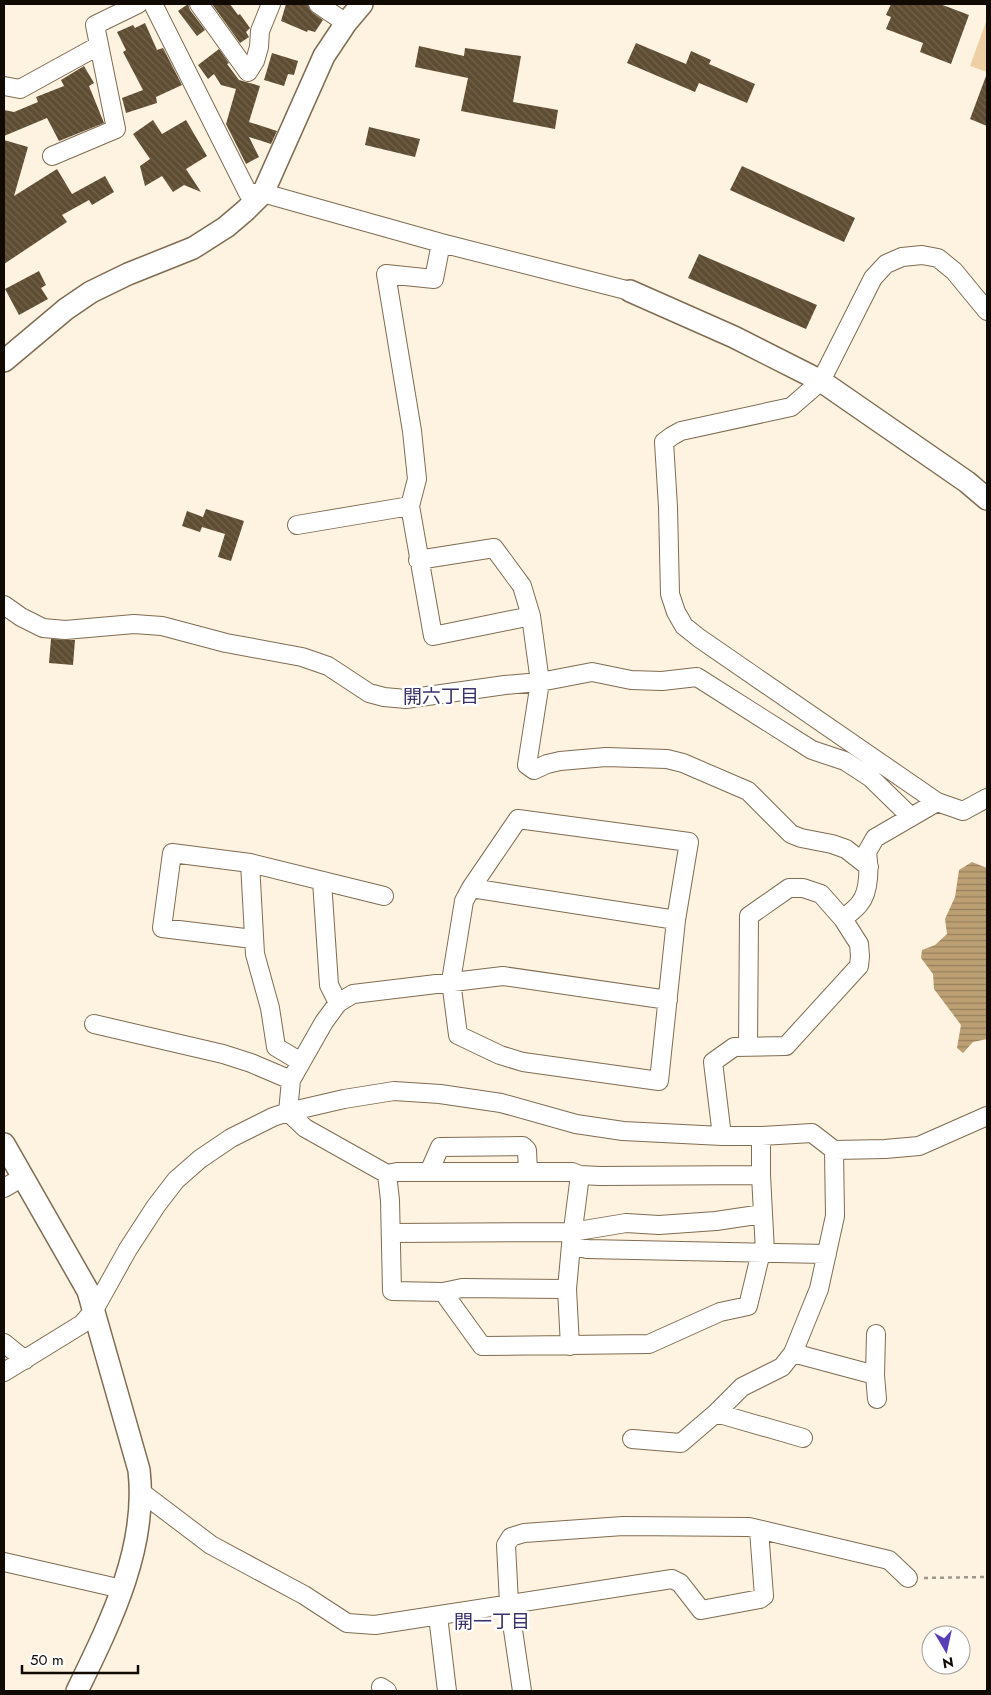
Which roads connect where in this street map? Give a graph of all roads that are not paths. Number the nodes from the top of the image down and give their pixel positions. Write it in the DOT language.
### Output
graph roads {
  1 [pos="138,4"];
  2 [pos="153,4"];
  3 [pos="199,4"];
  4 [pos="272,4"];
  5 [pos="318,4"];
  6 [pos="362,4"];
  7 [pos="346,23"];
  8 [pos="98,46"];
  9 [pos="4,86"];
  10 [pos="52,156"];
  11 [pos="263,193"];
  12 [pos="441,243"];
  13 [pos="630,291"];
  14 [pos="987,311"];
  15 [pos="4,361"];
  16 [pos="821,382"];
  17 [pos="987,499"];
  18 [pos="410,506"];
  19 [pos="297,525"];
  20 [pos="418,560"];
  21 [pos="4,605"];
  22 [pos="531,616"];
  23 [pos="540,682"];
  24 [pos="987,798"];
  25 [pos="937,802"];
  26 [pos="911,817"];
  27 [pos="250,863"];
  28 [pos="869,867"];
  29 [pos="322,881"];
  30 [pos="471,888"];
  31 [pos="384,896"];
  32 [pos="843,919"];
  33 [pos="676,920"];
  34 [pos="253,939"];
  35 [pos="451,981"];
  36 [pos="668,1000"];
  37 [pos="338,1003"];
  38 [pos="94,1024"];
  39 [pos="748,1046"];
  40 [pos="302,1062"];
  41 [pos="291,1080"];
  42 [pos="288,1112"];
  43 [pos="987,1116"];
  44 [pos="722,1136"];
  45 [pos="761,1136"];
  46 [pos="4,1144"];
  47 [pos="834,1150"];
  48 [pos="429,1172"];
  49 [pos="528,1172"];
  50 [pos="387,1174"];
  51 [pos="580,1175"];
  52 [pos="761,1176"];
  53 [pos="23,1177"];
  54 [pos="4,1188"];
  55 [pos="763,1214"];
  56 [pos="392,1234"];
  57 [pos="571,1239"];
  58 [pos="763,1252"];
  59 [pos="827,1254"];
  60 [pos="567,1289"];
  61 [pos="443,1292"];
  62 [pos="94,1310"];
  63 [pos="876,1334"];
  64 [pos="4,1343"];
  65 [pos="570,1346"];
  66 [pos="793,1353"];
  67 [pos="25,1360"];
  68 [pos="4,1372"];
  69 [pos="875,1375"];
  70 [pos="877,1399"];
  71 [pos="716,1413"];
  72 [pos="803,1438"];
  73 [pos="632,1439"];
  74 [pos="141,1492"];
  75 [pos="759,1530"];
  76 [pos="4,1562"];
  77 [pos="908,1578"];
  78 [pos="122,1589"];
  79 [pos="509,1603"];
  80 [pos="438,1616"];
  81 [pos="77,1691"];
  82 [pos="447,1691"];
  83 [pos="522,1691"];
  1 -- 8 [label="street"];
  2 -- 11 [label="street"];
  3 -- 4 [label="street"];
  5 -- 7 [label="street"];
  6 -- 7 [label="street"];
  7 -- 11 [label="street"];
  8 -- 9 [label="street"];
  8 -- 10 [label="street"];
  11 -- 12 [label="street"];
  11 -- 15 [label="street"];
  12 -- 13 [label="street"];
  12 -- 18 [label="street"];
  13 -- 16 [label="street"];
  14 -- 16 [label="street"];
  16 -- 17 [label="street"];
  16 -- 25 [label="street"];
  18 -- 19 [label="street"];
  18 -- 20 [label="street"];
  20 -- 22 [label="street"];
  20 -- 22 [label="street"];
  21 -- 23 [label="street"];
  22 -- 23 [label="street"];
  23 -- 26 [label="street"];
  23 -- 28 [label="street"];
  24 -- 25 [label="street"];
  25 -- 26 [label="street"];
  26 -- 28 [label="street"];
  27 -- 29 [label="street"];
  27 -- 34 [label="street"];
  27 -- 34 [label="street"];
  28 -- 32 [label="street"];
  29 -- 31 [label="street"];
  29 -- 37 [label="street"];
  30 -- 33 [label="street"];
  30 -- 33 [label="street"];
  30 -- 35 [label="street"];
  32 -- 39 [label="street"];
  32 -- 39 [label="street"];
  33 -- 36 [label="street"];
  34 -- 40 [label="street"];
  35 -- 36 [label="street"];
  35 -- 36 [label="street"];
  35 -- 37 [label="street"];
  37 -- 40 [label="street"];
  38 -- 41 [label="street"];
  39 -- 44 [label="street"];
  40 -- 41 [label="street"];
  41 -- 42 [label="street"];
  42 -- 44 [label="street"];
  42 -- 50 [label="street"];
  42 -- 62 [label="street"];
  43 -- 47 [label="street"];
  44 -- 45 [label="street"];
  45 -- 47 [label="street"];
  45 -- 52 [label="street"];
  46 -- 53 [label="street"];
  47 -- 59 [label="street"];
  48 -- 49 [label="street"];
  48 -- 49 [label="street"];
  48 -- 50 [label="street"];
  49 -- 51 [label="street"];
  50 -- 56 [label="street"];
  51 -- 52 [label="street"];
  51 -- 57 [label="street"];
  52 -- 55 [label="street"];
  53 -- 54 [label="street"];
  53 -- 62 [label="street"];
  55 -- 57 [label="street"];
  55 -- 58 [label="street"];
  56 -- 57 [label="street"];
  56 -- 61 [label="street"];
  57 -- 58 [label="street"];
  57 -- 60 [label="street"];
  58 -- 59 [label="street"];
  58 -- 65 [label="street"];
  59 -- 66 [label="street"];
  60 -- 61 [label="street"];
  60 -- 65 [label="street"];
  61 -- 65 [label="street"];
  62 -- 67 [label="street"];
  62 -- 74 [label="street"];
  63 -- 69 [label="street"];
  64 -- 67 [label="street"];
  66 -- 69 [label="street"];
  66 -- 71 [label="street"];
  67 -- 68 [label="street"];
  69 -- 70 [label="street"];
  71 -- 72 [label="street"];
  71 -- 73 [label="street"];
  74 -- 78 [label="street"];
  74 -- 80 [label="street"];
  75 -- 77 [label="street"];
  75 -- 79 [label="street"];
  75 -- 79 [label="street"];
  76 -- 78 [label="street"];
  78 -- 81 [label="street"];
  79 -- 80 [label="street"];
  79 -- 83 [label="street"];
  80 -- 82 [label="street"];
}
